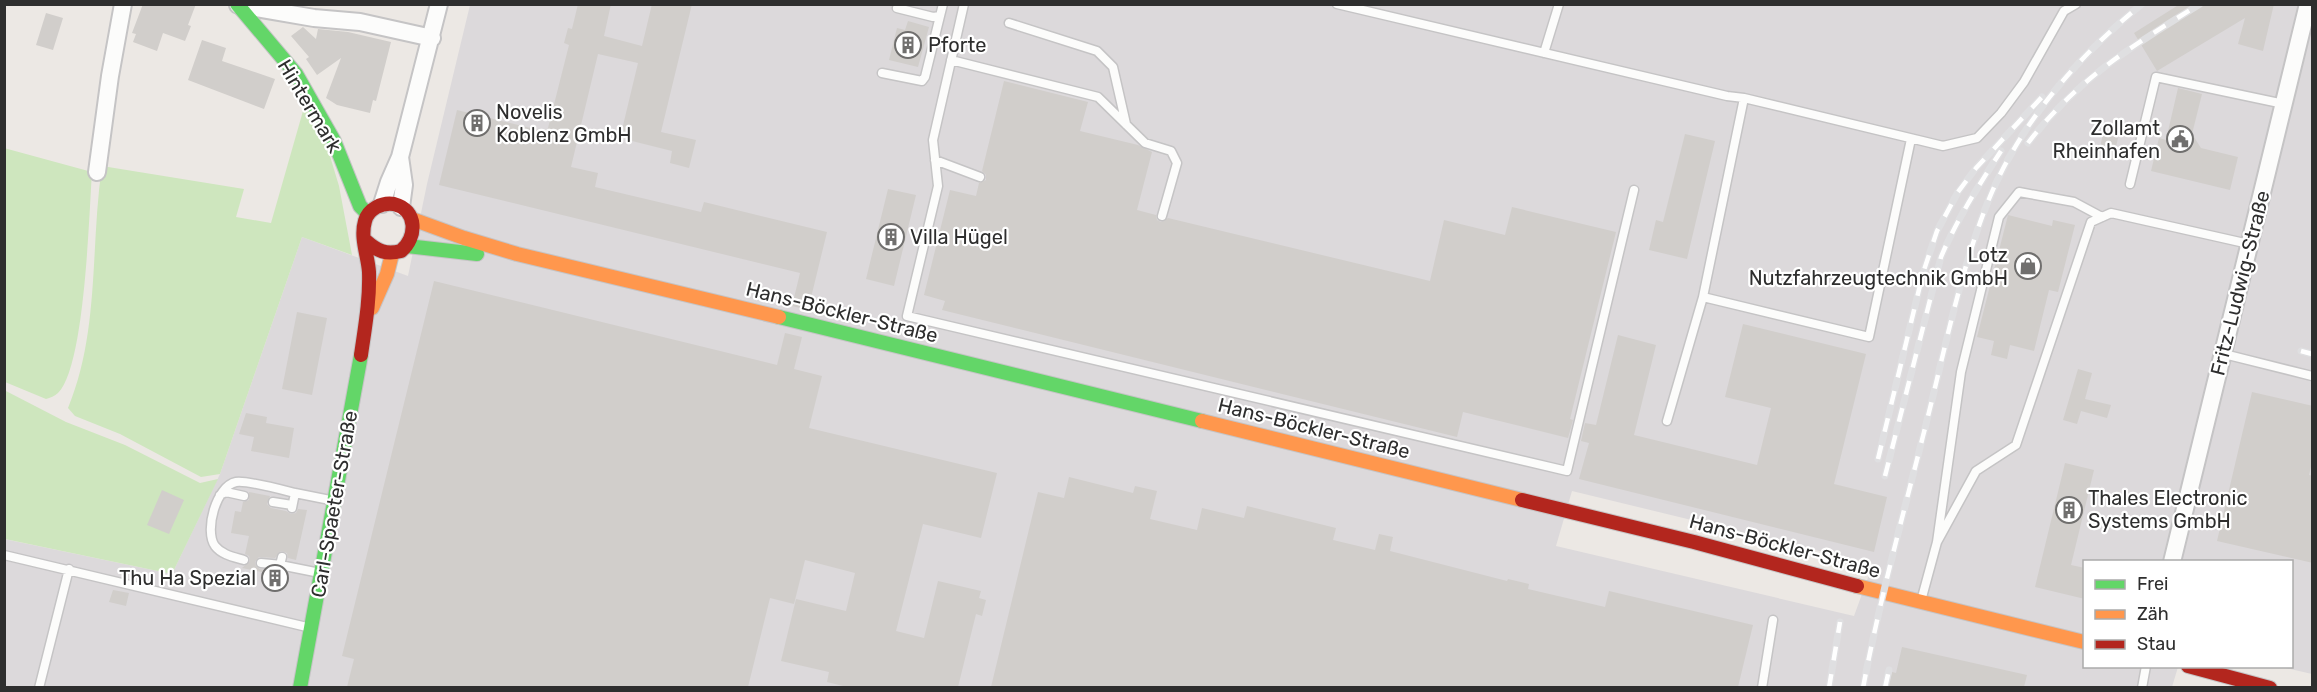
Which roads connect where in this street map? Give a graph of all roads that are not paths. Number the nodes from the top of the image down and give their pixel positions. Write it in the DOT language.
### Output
graph roads {
  1 [pos="123,4"];
  2 [pos="440,4"];
  3 [pos="943,4"];
  4 [pos="964,4"];
  5 [pos="1337,4"];
  6 [pos="1558,4"];
  7 [pos="2076,4"];
  8 [pos="2308,4"];
  9 [pos="238,5"];
  10 [pos="897,8"];
  11 [pos="940,16"];
  12 [pos="1009,23"];
  13 [pos="2308,28"];
  14 [pos="432,38"];
  15 [pos="1544,53"];
  16 [pos="951,60"];
  17 [pos="882,73"];
  18 [pos="1744,98"];
  19 [pos="2283,104"];
  20 [pos="1126,124"];
  21 [pos="1911,139"];
  22 [pos="400,158"];
  23 [pos="935,160"];
  24 [pos="97,172"];
  25 [pos="980,177"];
  26 [pos="2130,184"];
  27 [pos="1634,190"];
  28 [pos="382,204"];
  29 [pos="407,213"];
  30 [pos="368,214"];
  31 [pos="1162,216"];
  32 [pos="2102,217"];
  33 [pos="366,241"];
  34 [pos="2249,244"];
  35 [pos="407,246"];
  36 [pos="392,254"];
  37 [pos="532,259"];
  38 [pos="1703,297"];
  39 [pos="367,321"];
  40 [pos="2224,354"];
  41 [pos="2313,376"];
  42 [pos="1667,421"];
  43 [pos="295,493"];
  44 [pos="219,495"];
  45 [pos="244,496"];
  46 [pos="336,501"];
  47 [pos="273,502"];
  48 [pos="1937,542"];
  49 [pos="4,555"];
  50 [pos="244,560"];
  51 [pos="2172,560"];
  52 [pos="261,563"];
  53 [pos="69,569"];
  54 [pos="321,573"];
  55 [pos="1921,602"];
  56 [pos="1773,620"];
  57 [pos="311,628"];
  58 [pos="2083,642"];
  59 [pos="2146,668"];
  60 [pos="2196,668"];
  61 [pos="39,687"];
  62 [pos="300,687"];
  63 [pos="1762,687"];
  64 [pos="2142,687"];
  65 [pos="2270,687"];
  1 -- 24 [label="street"];
  2 -- 14 [label="street"];
  3 -- 11 [label="lane"];
  4 -- 16 [label="lane"];
  5 -- 15 [label="lane"];
  6 -- 15 [label="lane"];
  7 -- 21 [label="lane"];
  8 -- 13 [label="street, Fritz-Ludwig-Straße"];
  9 -- 14 [label="street, Hintermark"];
  9 -- 30 [label="main road, Hintermark"];
  10 -- 11 [label="lane"];
  11 -- 17 [label="lane"];
  12 -- 20 [label="lane"];
  13 -- 19 [label="street, Fritz-Ludwig-Straße"];
  14 -- 22 [label="street"];
  15 -- 18 [label="lane"];
  16 -- 20 [label="lane"];
  16 -- 23 [label="lane"];
  18 -- 21 [label="lane"];
  18 -- 38 [label="lane"];
  19 -- 26 [label="lane"];
  19 -- 34 [label="street, Fritz-Ludwig-Straße"];
  20 -- 31 [label="lane"];
  21 -- 38 [label="lane"];
  22 -- 28 [label="street"];
  22 -- 29 [label="street"];
  23 -- 25 [label="lane"];
  23 -- 27 [label="lane"];
  28 -- 29 [label="main road"];
  28 -- 30 [label="main road"];
  29 -- 35 [label="main road"];
  29 -- 37 [label="main road, Hans-Böckler-Straße"];
  30 -- 33 [label="main road, Carl-Spaeter-Straße"];
  32 -- 34 [label="lane"];
  32 -- 48 [label="lane"];
  32 -- 48 [label="lane"];
  33 -- 36 [label="main road"];
  33 -- 39 [label="main road, Carl-Spaeter-Straße"];
  34 -- 40 [label="street, Fritz-Ludwig-Straße"];
  35 -- 36 [label="main road"];
  35 -- 37 [label="main road, Hans-Böckler-Straße"];
  36 -- 39 [label="main road, Carl-Spaeter-Straße"];
  37 -- 55 [label="main road, Hans-Böckler-Straße"];
  38 -- 42 [label="lane"];
  39 -- 46 [label="main road, Carl-Spaeter-Straße"];
  40 -- 41 [label="lane"];
  40 -- 51 [label="street, Fritz-Ludwig-Straße"];
  43 -- 44 [label="lane"];
  43 -- 46 [label="lane"];
  43 -- 47 [label="lane"];
  44 -- 45 [label="lane"];
  44 -- 50 [label="lane"];
  46 -- 54 [label="main road, Carl-Spaeter-Straße"];
  48 -- 55 [label="lane"];
  49 -- 53 [label="lane"];
  52 -- 54 [label="lane"];
  53 -- 57 [label="lane"];
  53 -- 61 [label="lane"];
  54 -- 57 [label="main road, Carl-Spaeter-Straße"];
  55 -- 58 [label="main road, Hans-Böckler-Straße"];
  56 -- 63 [label="lane"];
  57 -- 62 [label="main road, Carl-Spaeter-Straße"];
  59 -- 64 [label="lane"];
  60 -- 65 [label="main road"];
}
